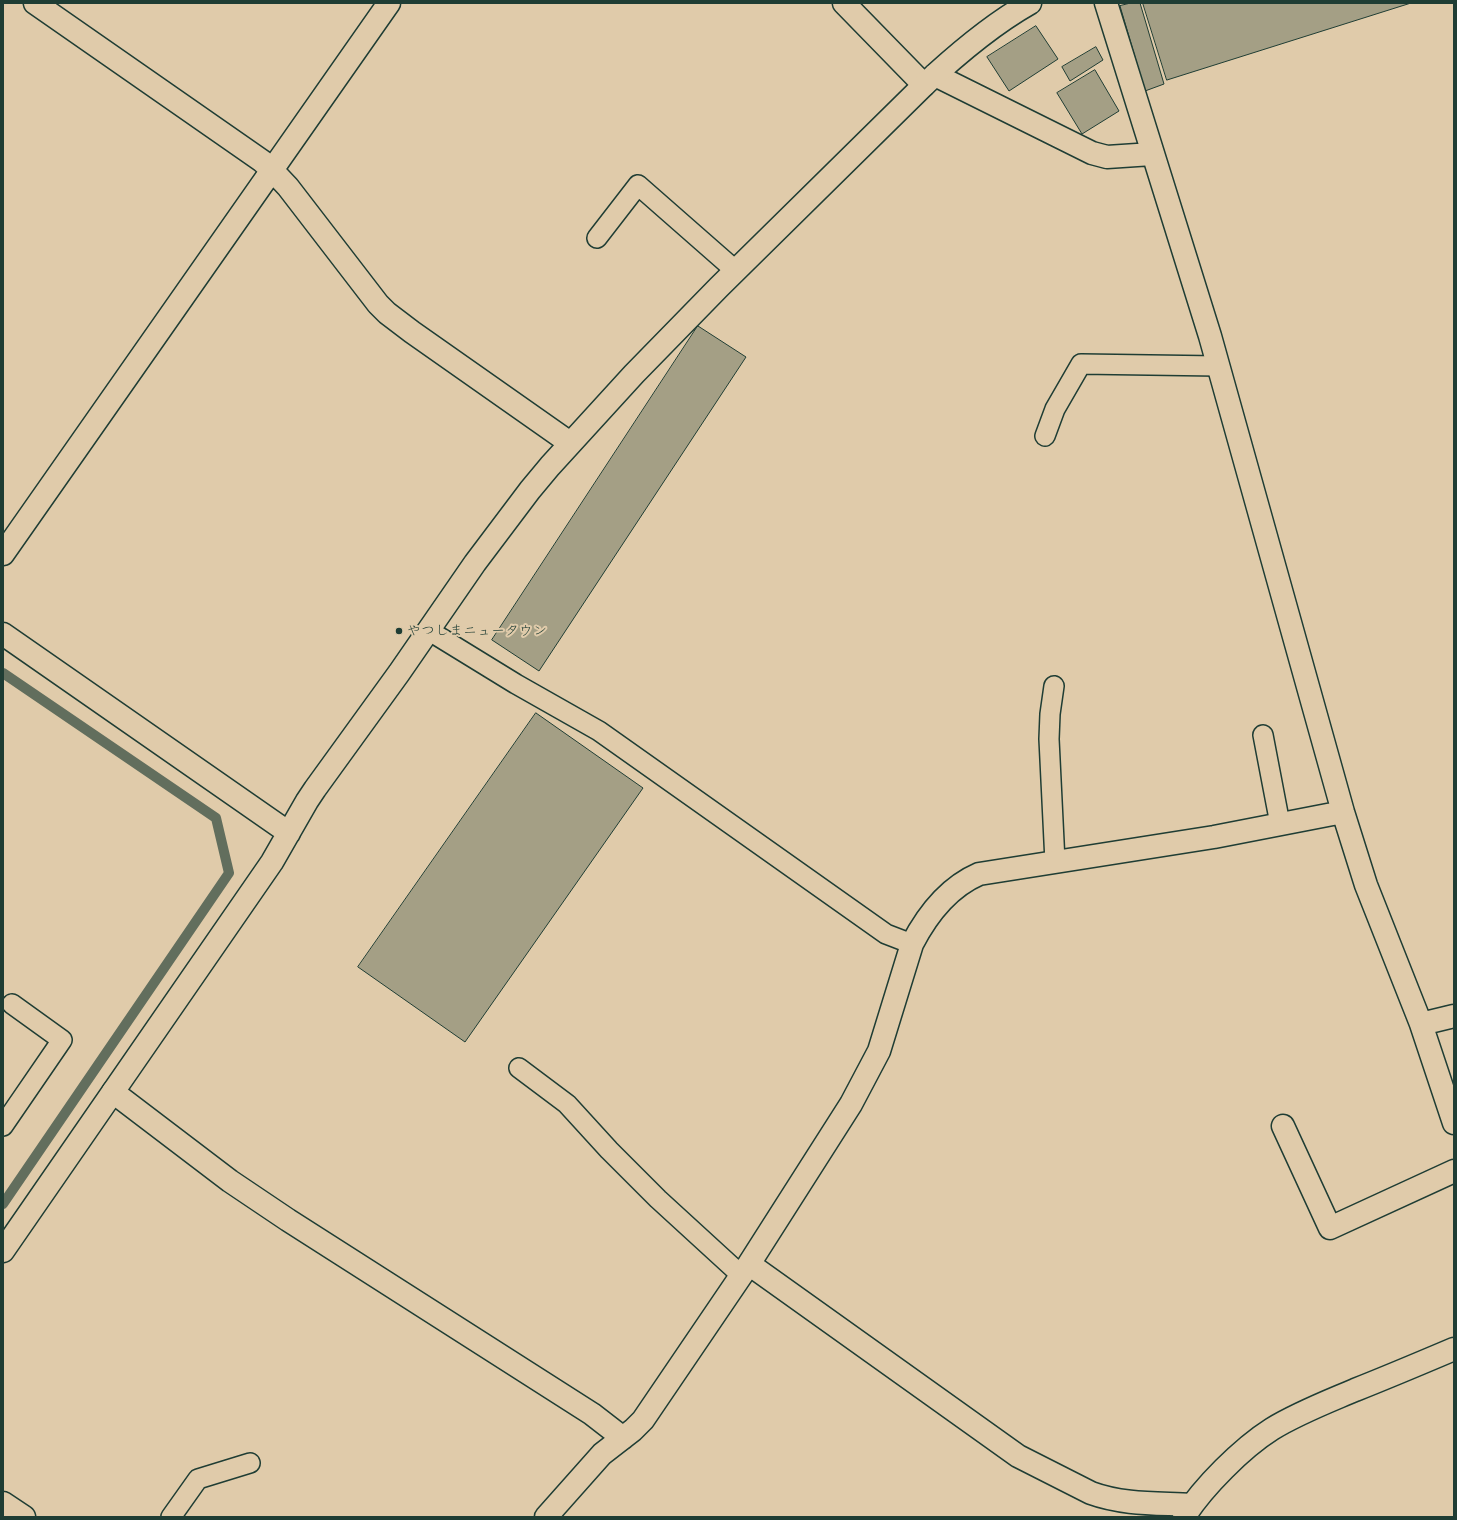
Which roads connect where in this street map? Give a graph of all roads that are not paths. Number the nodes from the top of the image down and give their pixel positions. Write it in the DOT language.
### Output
graph roads {
  1 [pos="36,3"];
  2 [pos="389,3"];
  3 [pos="844,3"];
  4 [pos="1030,3"];
  5 [pos="1106,3"];
  6 [pos="930,80"];
  7 [pos="1152,154"];
  8 [pos="272,170"];
  9 [pos="597,238"];
  10 [pos="736,271"];
  11 [pos="1218,366"];
  12 [pos="1045,436"];
  13 [pos="570,443"];
  14 [pos="3,554"];
  15 [pos="428,630"];
  16 [pos="3,634"];
  17 [pos="1054,686"];
  18 [pos="1263,734"];
  19 [pos="1343,812"];
  20 [pos="1280,824"];
  21 [pos="289,833"];
  22 [pos="1055,862"];
  23 [pos="912,944"];
  24 [pos="12,1004"];
  25 [pos="1454,1016"];
  26 [pos="1421,1024"];
  27 [pos="518,1068"];
  28 [pos="113,1092"];
  29 [pos="1454,1123"];
  30 [pos="3,1126"];
  31 [pos="1283,1126"];
  32 [pos="1454,1171"];
  33 [pos="3,1251"];
  34 [pos="745,1270"];
  35 [pos="1454,1349"];
  36 [pos="623,1438"];
  37 [pos="250,1463"];
  38 [pos="3,1503"];
  39 [pos="1188,1511"];
  40 [pos="24,1517"];
  41 [pos="171,1517"];
  42 [pos="546,1517"];
  1 -- 8 [label="street"];
  2 -- 8 [label="street"];
  3 -- 6 [label="street"];
  4 -- 6 [label="street"];
  5 -- 7 [label="street"];
  6 -- 7 [label="street"];
  6 -- 10 [label="street"];
  7 -- 11 [label="street"];
  8 -- 13 [label="street"];
  8 -- 14 [label="street"];
  9 -- 10 [label="lane"];
  10 -- 13 [label="street"];
  11 -- 12 [label="lane"];
  11 -- 19 [label="street"];
  13 -- 15 [label="street"];
  15 -- 21 [label="street"];
  15 -- 23 [label="lane"];
  16 -- 21 [label="street"];
  17 -- 22 [label="lane"];
  18 -- 20 [label="lane"];
  19 -- 20 [label="street"];
  19 -- 26 [label="street"];
  20 -- 22 [label="street"];
  21 -- 28 [label="street"];
  22 -- 23 [label="street"];
  23 -- 34 [label="street"];
  24 -- 30 [label="lane"];
  25 -- 26 [label="street"];
  26 -- 29 [label="street"];
  27 -- 34 [label="lane"];
  28 -- 33 [label="street"];
  28 -- 36 [label="street"];
  31 -- 32 [label="street"];
  34 -- 36 [label="street"];
  34 -- 39 [label="street"];
  35 -- 39 [label="street"];
  36 -- 42 [label="street"];
  37 -- 41 [label="lane"];
  38 -- 40 [label="street"];
}
